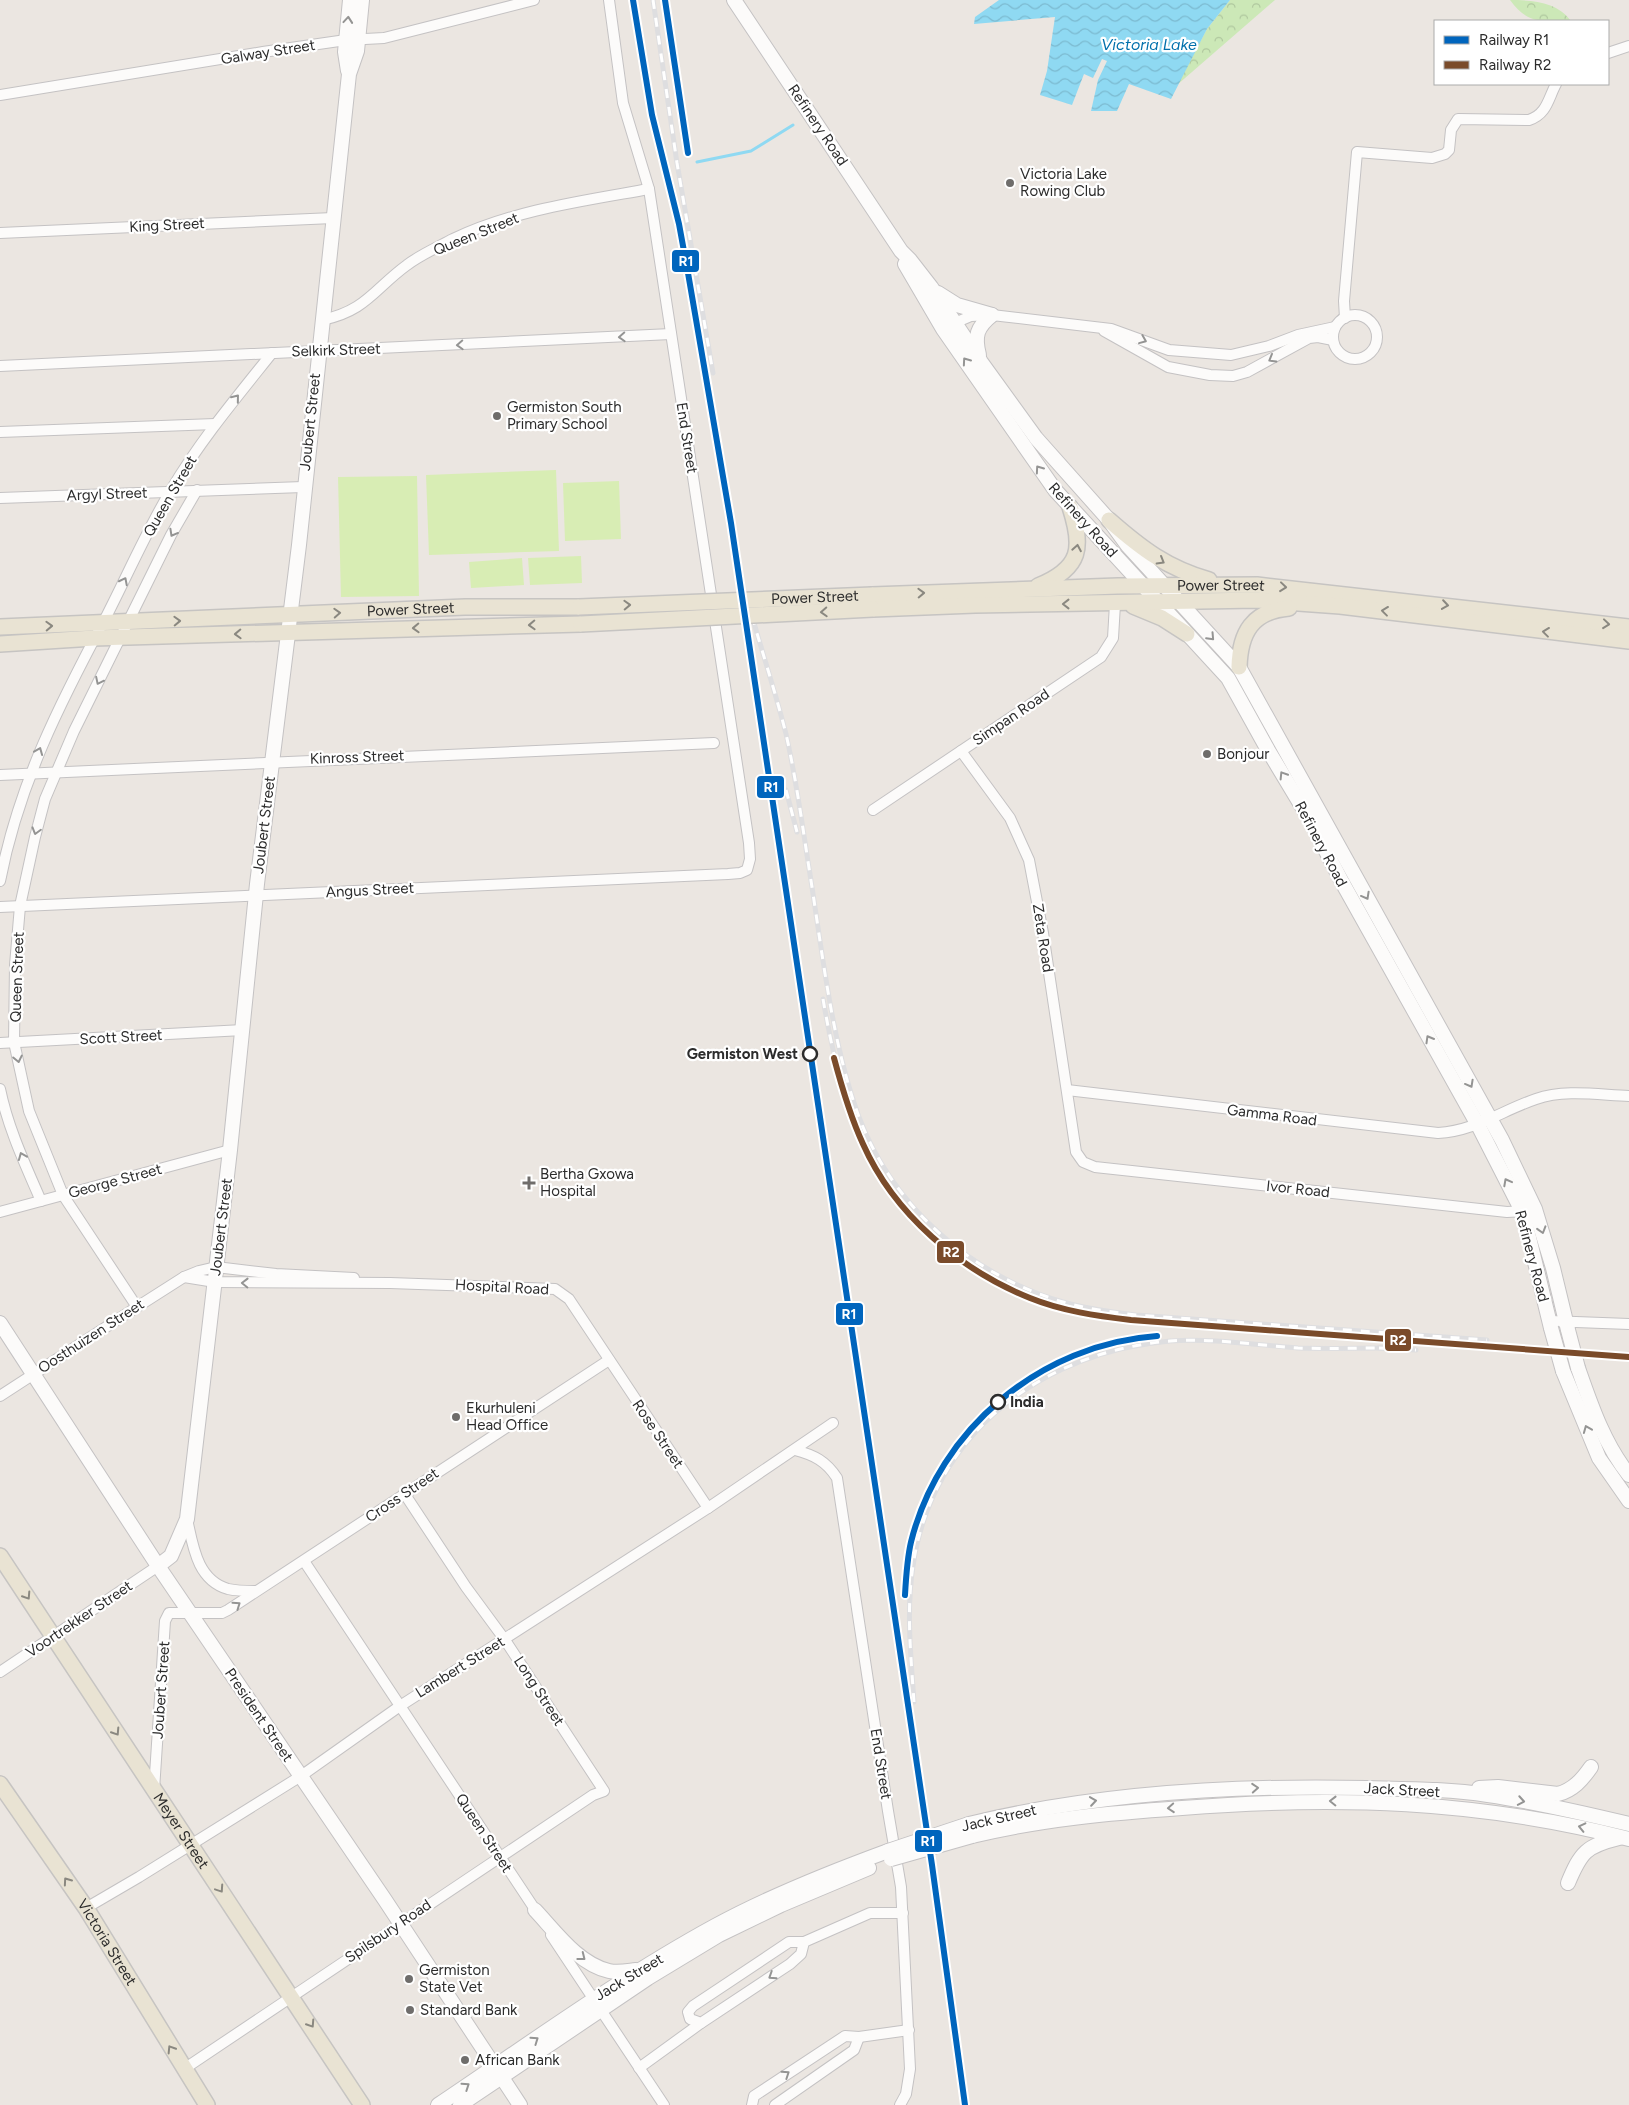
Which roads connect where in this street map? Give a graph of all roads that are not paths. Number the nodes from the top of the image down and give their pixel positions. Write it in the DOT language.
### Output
graph roads {
  1 [pos="350,0"];
  2 [pos="362,0"];
  3 [pos="534,0"];
  4 [pos="608,0"];
  5 [pos="734,0"];
  6 [pos="352,40"];
  7 [pos="1629,46"];
  8 [pos="1609,53"];
  9 [pos="1556,85"];
  10 [pos="0,95"];
  11 [pos="648,189"];
  12 [pos="333,218"];
  13 [pos="0,233"];
  14 [pos="901,251"];
  15 [pos="931,287"];
  16 [pos="992,315"];
  17 [pos="1345,318"];
  18 [pos="322,320"];
  19 [pos="949,326"];
  20 [pos="1096,327"];
  21 [pos="1335,327"];
  22 [pos="671,334"];
  23 [pos="1333,340"];
  24 [pos="318,351"];
  25 [pos="272,353"];
  26 [pos="1186,353"];
  27 [pos="981,362"];
  28 [pos="0,366"];
  29 [pos="1184,371"];
  30 [pos="215,424"];
  31 [pos="0,432"];
  32 [pos="303,487"];
  33 [pos="197,490"];
  34 [pos="170,492"];
  35 [pos="0,498"];
  36 [pos="1070,506"];
  37 [pos="1109,520"];
  38 [pos="1224,584"];
  39 [pos="1144,586"];
  40 [pos="1164,586"];
  41 [pos="1030,589"];
  42 [pos="873,602"];
  43 [pos="1158,602"];
  44 [pos="1178,602"];
  45 [pos="1120,604"];
  46 [pos="1340,606"];
  47 [pos="289,616"];
  48 [pos="128,623"];
  49 [pos="102,624"];
  50 [pos="0,627"];
  51 [pos="286,633"];
  52 [pos="1187,634"];
  53 [pos="1629,635"];
  54 [pos="94,638"];
  55 [pos="121,638"];
  56 [pos="0,644"];
  57 [pos="1239,668"];
  58 [pos="714,742"];
  59 [pos="961,751"];
  60 [pos="271,761"];
  61 [pos="57,772"];
  62 [pos="30,773"];
  63 [pos="0,775"];
  64 [pos="873,810"];
  65 [pos="740,874"];
  66 [pos="1355,876"];
  67 [pos="0,881"];
  68 [pos="1342,882"];
  69 [pos="256,896"];
  70 [pos="20,906"];
  71 [pos="0,907"];
  72 [pos="1389,938"];
  73 [pos="1377,946"];
  74 [pos="1422,996"];
  75 [pos="1408,1003"];
  76 [pos="243,1030"];
  77 [pos="14,1042"];
  78 [pos="0,1043"];
  79 [pos="0,1089"];
  80 [pos="1066,1090"];
  81 [pos="1629,1096"];
  82 [pos="1484,1122"];
  83 [pos="1074,1144"];
  84 [pos="230,1150"];
  85 [pos="63,1195"];
  86 [pos="41,1200"];
  87 [pos="1529,1211"];
  88 [pos="0,1212"];
  89 [pos="216,1267"];
  90 [pos="184,1277"];
  91 [pos="215,1282"];
  92 [pos="390,1283"];
  93 [pos="136,1306"];
  94 [pos="0,1323"];
  95 [pos="1629,1324"];
  96 [pos="1550,1325"];
  97 [pos="1567,1326"];
  98 [pos="609,1360"];
  99 [pos="34,1373"];
  100 [pos="0,1396"];
  101 [pos="833,1423"];
  102 [pos="1611,1449"];
  103 [pos="795,1450"];
  104 [pos="1598,1456"];
  105 [pos="1629,1475"];
  106 [pos="404,1493"];
  107 [pos="1629,1501"];
  108 [pos="708,1508"];
  109 [pos="187,1519"];
  110 [pos="0,1556"];
  111 [pos="304,1561"];
  112 [pos="158,1566"];
  113 [pos="255,1591"];
  114 [pos="190,1614"];
  115 [pos="52,1635"];
  116 [pos="505,1640"];
  117 [pos="0,1672"];
  118 [pos="400,1706"];
  119 [pos="1591,1767"];
  120 [pos="301,1776"];
  121 [pos="0,1784"];
  122 [pos="602,1788"];
  123 [pos="154,1791"];
  124 [pos="1448,1792"];
  125 [pos="1045,1814"];
  126 [pos="1629,1824"];
  127 [pos="1626,1838"];
  128 [pos="190,1845"];
  129 [pos="889,1855"];
  130 [pos="499,1856"];
  131 [pos="1568,1883"];
  132 [pos="86,1908"];
  133 [pos="535,1910"];
  134 [pos="903,1912"];
  135 [pos="400,1923"];
  136 [pos="804,1942"];
  137 [pos="642,1969"];
  138 [pos="292,1995"];
  139 [pos="597,2004"];
  140 [pos="701,2023"];
  141 [pos="908,2030"];
  142 [pos="860,2038"];
  143 [pos="639,2068"];
  144 [pos="184,2069"];
  145 [pos="498,2072"];
  146 [pos="901,2104"];
  147 [pos="206,2105"];
  148 [pos="362,2105"];
  149 [pos="438,2105"];
  150 [pos="460,2105"];
  151 [pos="520,2105"];
  152 [pos="664,2105"];
  153 [pos="752,2105"];
  154 [pos="775,2105"];
  6 -- 1 [label="main road, Joubert Street, one-way"];
  2 -- 6 [label="main road, Joubert Street"];
  3 -- 6 [label="street, Galway Street"];
  4 -- 11 [label="street, End Street"];
  5 -- 14 [label="main road, Refinery Road"];
  6 -- 10 [label="street, Galway Street"];
  6 -- 12 [label="main road, Joubert Street"];
  7 -- 8 [label="street"];
  9 -- 17 [label="street"];
  11 -- 18 [label="street, Queen Street"];
  11 -- 22 [label="street, End Street"];
  12 -- 13 [label="street, King Street"];
  12 -- 18 [label="main road, Joubert Street"];
  14 -- 15 [label="main road, Refinery Road"];
  14 -- 19 [label="main road, Refinery Road"];
  15 -- 16 [label="main road"];
  15 -- 19 [label="main road, Refinery Road"];
  16 -- 19 [label="street"];
  16 -- 20 [label="street"];
  16 -- 27 [label="main road"];
  17 -- 21 [label="street"];
  17 -- 23 [label="street"];
  18 -- 24 [label="main road, Joubert Street"];
  19 -- 27 [label="main road, Refinery Road"];
  36 -- 19 [label="main road, Refinery Road, one-way"];
  20 -- 26 [label="street, one-way"];
  20 -- 29 [label="street"];
  21 -- 23 [label="street"];
  21 -- 26 [label="street"];
  22 -- 24 [label="street, Selkirk Street, one-way"];
  22 -- 65 [label="street, End Street"];
  23 -- 29 [label="street, one-way"];
  24 -- 25 [label="street, Selkirk Street"];
  24 -- 32 [label="main road, Joubert Street"];
  25 -- 28 [label="street, Selkirk Street"];
  30 -- 25 [label="street, Queen Street, one-way"];
  26 -- 29 [label="street"];
  27 -- 37 [label="main road, Refinery Road"];
  30 -- 31 [label="street"];
  30 -- 34 [label="street, Queen Street"];
  32 -- 33 [label="street, Argyl Street"];
  32 -- 47 [label="main road, Joubert Street"];
  33 -- 34 [label="street, Argyl Street"];
  33 -- 48 [label="street, Queen Street, one-way"];
  34 -- 35 [label="street, Argyl Street"];
  49 -- 34 [label="street, Queen Street, one-way"];
  36 -- 39 [label="main road, Refinery Road"];
  41 -- 36 [label="main road, one-way"];
  37 -- 38 [label="main road, one-way"];
  37 -- 40 [label="main road, Refinery Road"];
  38 -- 40 [label="main road, Power Street"];
  38 -- 53 [label="main road, Power Street, one-way"];
  39 -- 40 [label="main road, Power Street"];
  39 -- 41 [label="main road, Power Street"];
  39 -- 43 [label="main road, Refinery Road"];
  40 -- 44 [label="main road, Refinery Road"];
  42 -- 41 [label="main road, Power Street, one-way"];
  45 -- 42 [label="main road, Power Street, one-way"];
  47 -- 42 [label="main road, Power Street, one-way, bridge"];
  42 -- 51 [label="main road, Power Street, one-way, bridge"];
  43 -- 44 [label="main road, Power Street"];
  43 -- 45 [label="main road, Power Street"];
  43 -- 52 [label="main road, Refinery Road"];
  44 -- 46 [label="main road, Power Street"];
  44 -- 57 [label="main road, Refinery Road, one-way"];
  45 -- 52 [label="main road"];
  45 -- 59 [label="street, Simpan Road"];
  53 -- 46 [label="main road, Power Street, one-way"];
  46 -- 57 [label="main road"];
  48 -- 47 [label="main road, Power Street, one-way"];
  47 -- 51 [label="main road, Joubert Street"];
  48 -- 49 [label="main road, Power Street"];
  48 -- 55 [label="street, Queen Street"];
  50 -- 49 [label="main road, Power Street, one-way"];
  49 -- 54 [label="street, Queen Street"];
  51 -- 55 [label="main road, Power Street, one-way"];
  51 -- 60 [label="main road, Joubert Street"];
  68 -- 52 [label="main road, Refinery Road, one-way"];
  54 -- 55 [label="main road, Power Street"];
  54 -- 56 [label="main road, Power Street"];
  62 -- 54 [label="street, one-way"];
  55 -- 61 [label="street, Queen Street, one-way"];
  57 -- 66 [label="main road, Refinery Road"];
  58 -- 60 [label="street, Kinross Street"];
  59 -- 64 [label="street, Simpan Road"];
  59 -- 80 [label="street, Zeta Road"];
  60 -- 61 [label="street, Kinross Street"];
  60 -- 69 [label="main road, Joubert Street"];
  61 -- 62 [label="street, Kinross Street"];
  61 -- 70 [label="street, Queen Street, one-way"];
  62 -- 63 [label="street, Kinross Street"];
  62 -- 67 [label="street"];
  65 -- 69 [label="street, Angus Street"];
  66 -- 68 [label="main road"];
  66 -- 72 [label="main road, Refinery Road, one-way"];
  68 -- 73 [label="main road, Refinery Road"];
  69 -- 70 [label="street, Angus Street"];
  69 -- 76 [label="main road, Joubert Street"];
  70 -- 71 [label="street, Angus Street"];
  70 -- 77 [label="street, Queen Street"];
  72 -- 73 [label="main road"];
  72 -- 74 [label="main road, Refinery Road"];
  73 -- 75 [label="main road, Refinery Road"];
  74 -- 75 [label="main road"];
  74 -- 82 [label="main road, Refinery Road, one-way"];
  82 -- 75 [label="main road, Refinery Road, one-way"];
  76 -- 77 [label="street, Scott Street"];
  76 -- 84 [label="main road, Joubert Street"];
  77 -- 78 [label="street, Scott Street"];
  77 -- 85 [label="street, Queen Street, one-way"];
  86 -- 79 [label="street, one-way"];
  80 -- 82 [label="street, Gamma Road"];
  80 -- 83 [label="street, Zeta Road"];
  81 -- 82 [label="street, Gamma Road"];
  82 -- 87 [label="main road, Refinery Road"];
  83 -- 87 [label="street, Ivor Road"];
  84 -- 85 [label="street, George Street"];
  84 -- 89 [label="main road, Joubert Street"];
  85 -- 86 [label="street, George Street"];
  85 -- 93 [label="street, Queen Street"];
  86 -- 88 [label="street, George Street"];
  87 -- 96 [label="main road, Refinery Road"];
  87 -- 97 [label="main road, Refinery Road, one-way"];
  89 -- 90 [label="street, Oosthuizen Street"];
  89 -- 91 [label="main road, Joubert Street"];
  89 -- 92 [label="street, Hospital Road"];
  90 -- 91 [label="street"];
  90 -- 93 [label="street, Oosthuizen Street"];
  92 -- 91 [label="street, Hospital Road, one-way"];
  91 -- 109 [label="main road, Joubert Street"];
  92 -- 98 [label="street, Hospital Road"];
  93 -- 99 [label="street, Oosthuizen Street"];
  94 -- 99 [label="main road, President Street"];
  95 -- 97 [label="street"];
  96 -- 97 [label="street"];
  104 -- 96 [label="main road, Refinery Road, one-way, bridge"];
  97 -- 102 [label="main road, Refinery Road, bridge"];
  98 -- 106 [label="street, Cross Street"];
  98 -- 108 [label="street, Rose Street"];
  99 -- 100 [label="street, Oosthuizen Street"];
  99 -- 112 [label="main road, President Street"];
  101 -- 103 [label="street, Lambert Street"];
  102 -- 104 [label="main road"];
  102 -- 105 [label="main road, Refinery Road"];
  103 -- 108 [label="street, Lambert Street"];
  103 -- 134 [label="street, End Street"];
  104 -- 107 [label="main road, Refinery Road"];
  106 -- 111 [label="street, Cross Street"];
  106 -- 116 [label="street, Long Street"];
  108 -- 116 [label="street, Lambert Street"];
  109 -- 112 [label="main road, Joubert Street"];
  109 -- 113 [label="street"];
  110 -- 115 [label="main road, Meyer Street, one-way"];
  111 -- 113 [label="street, Cross Street"];
  111 -- 118 [label="street, Queen Street"];
  112 -- 114 [label="main road, President Street"];
  112 -- 115 [label="street, Voortrekker Street"];
  114 -- 113 [label="street, Cross Street, one-way"];
  114 -- 120 [label="main road, President Street"];
  114 -- 123 [label="street, Joubert Street"];
  115 -- 117 [label="street, Voortrekker Street"];
  115 -- 123 [label="main road, Meyer Street, one-way"];
  116 -- 118 [label="street, Lambert Street"];
  116 -- 122 [label="street, Long Street"];
  118 -- 120 [label="street, Lambert Street"];
  118 -- 130 [label="street, Queen Street"];
  119 -- 124 [label="main road"];
  120 -- 128 [label="street, Lambert Street"];
  120 -- 135 [label="main road, President Street"];
  132 -- 121 [label="main road, Victoria Street, one-way"];
  122 -- 130 [label="street, Spilsbury Road"];
  123 -- 128 [label="main road, Meyer Street"];
  125 -- 124 [label="main road, Jack Street, one-way"];
  124 -- 126 [label="main road, Jack Street, one-way"];
  127 -- 125 [label="main road, Jack Street, one-way"];
  125 -- 129 [label="main road, Jack Street, bridge"];
  127 -- 131 [label="main road"];
  128 -- 132 [label="street, Lambert Street"];
  128 -- 138 [label="main road, Meyer Street, one-way"];
  129 -- 137 [label="main road, Jack Street"];
  129 -- 139 [label="main road, Jack Street"];
  130 -- 133 [label="street, Queen Street"];
  130 -- 135 [label="street, Spilsbury Road"];
  144 -- 132 [label="main road, Victoria Street, one-way"];
  133 -- 137 [label="main road, one-way"];
  133 -- 139 [label="street, Queen Street"];
  134 -- 136 [label="street"];
  134 -- 141 [label="street, End Street"];
  135 -- 138 [label="street, Spilsbury Road"];
  135 -- 145 [label="main road, President Street"];
  136 -- 140 [label="street, one-way"];
  136 -- 140 [label="street"];
  137 -- 139 [label="main road, Jack Street"];
  138 -- 144 [label="street, Spilsbury Road"];
  138 -- 148 [label="main road, Meyer Street, one-way"];
  139 -- 143 [label="street, Queen Street"];
  139 -- 145 [label="main road, Jack Street"];
  140 -- 143 [label="street"];
  141 -- 142 [label="street"];
  141 -- 146 [label="street, End Street"];
  153 -- 142 [label="street, one-way"];
  142 -- 154 [label="street"];
  143 -- 152 [label="street, Queen Street"];
  144 -- 147 [label="main road, Victoria Street"];
  149 -- 145 [label="main road, Jack Street, one-way"];
  145 -- 150 [label="main road, Jack Street"];
  145 -- 151 [label="main road, President Street"];
}
